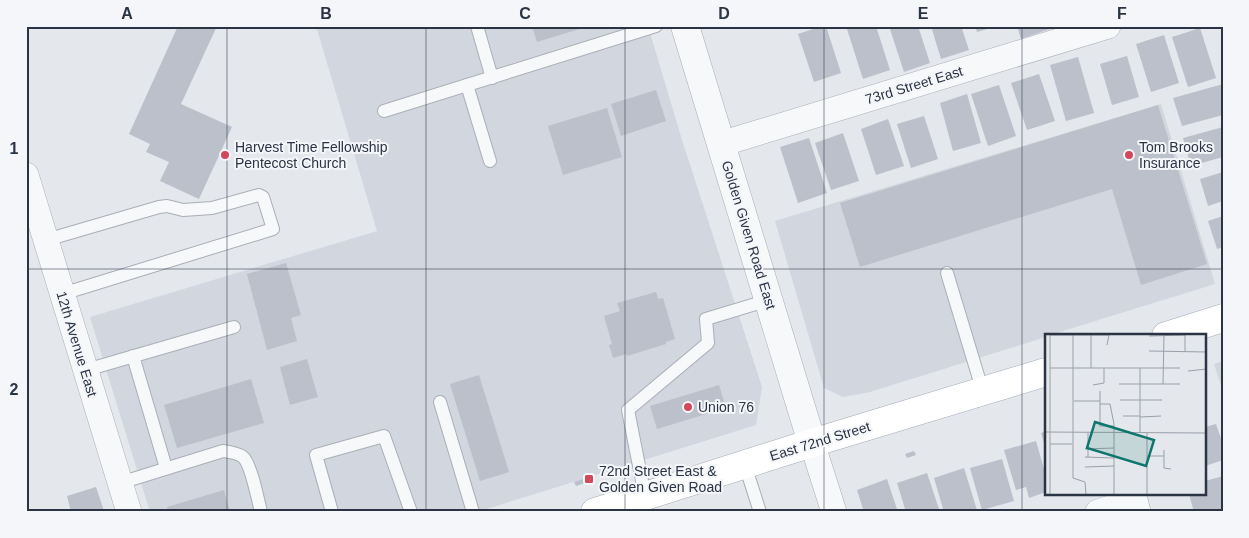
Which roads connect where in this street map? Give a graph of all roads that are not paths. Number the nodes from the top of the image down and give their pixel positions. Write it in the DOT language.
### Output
graph roads {
  1 [pos="477,26"];
  2 [pos="656,26"];
  3 [pos="685,26"];
  4 [pos="1108,26"];
  5 [pos="492,78"];
  6 [pos="467,86"];
  7 [pos="384,111"];
  8 [pos="721,144"];
  9 [pos="490,161"];
  10 [pos="26,175"];
  11 [pos="30,203"];
  12 [pos="46,240"];
  13 [pos="947,273"];
  14 [pos="62,294"];
  15 [pos="769,300"];
  16 [pos="1223,318"];
  17 [pos="234,326"];
  18 [pos="1172,334"];
  19 [pos="133,356"];
  20 [pos="86,370"];
  21 [pos="1045,372"];
  22 [pos="983,392"];
  23 [pos="440,402"];
  24 [pos="812,443"];
  25 [pos="745,465"];
  26 [pos="166,468"];
  27 [pos="120,483"];
  28 [pos="645,496"];
  29 [pos="1137,506"];
  30 [pos="129,512"];
  31 [pos="261,512"];
  32 [pos="332,512"];
  33 [pos="411,512"];
  34 [pos="474,512"];
  35 [pos="595,512"];
  36 [pos="760,512"];
  37 [pos="834,512"];
  38 [pos="1098,512"];
  1 -- 5 [label="lane"];
  2 -- 5 [label="lane"];
  3 -- 8 [label="street, Golden Given Road East"];
  4 -- 8 [label="street, 73rd Street East"];
  5 -- 6 [label="lane"];
  6 -- 7 [label="lane"];
  6 -- 9 [label="lane"];
  8 -- 15 [label="street, Golden Given Road East"];
  10 -- 11 [label="street, 12th Avenue East"];
  11 -- 12 [label="street, 12th Avenue East"];
  12 -- 14 [label="street, 12th Avenue East"];
  12 -- 14 [label="lane"];
  13 -- 22 [label="lane"];
  14 -- 20 [label="street, 12th Avenue East"];
  15 -- 24 [label="street, Golden Given Road East"];
  15 -- 28 [label="lane"];
  16 -- 18 [label="main road"];
  17 -- 19 [label="lane"];
  19 -- 20 [label="lane"];
  19 -- 26 [label="lane"];
  20 -- 27 [label="street, 12th Avenue East"];
  21 -- 22 [label="main road, East 72nd Street"];
  22 -- 24 [label="main road, East 72nd Street"];
  23 -- 34 [label="lane"];
  24 -- 25 [label="main road, East 72nd Street"];
  24 -- 37 [label="street"];
  25 -- 28 [label="main road, East 72nd Street"];
  25 -- 36 [label="lane"];
  26 -- 27 [label="lane"];
  26 -- 31 [label="lane"];
  27 -- 30 [label="street, 12th Avenue East"];
  28 -- 35 [label="main road, East 72nd Street"];
  29 -- 38 [label="street"];
  32 -- 33 [label="lane"];
}
